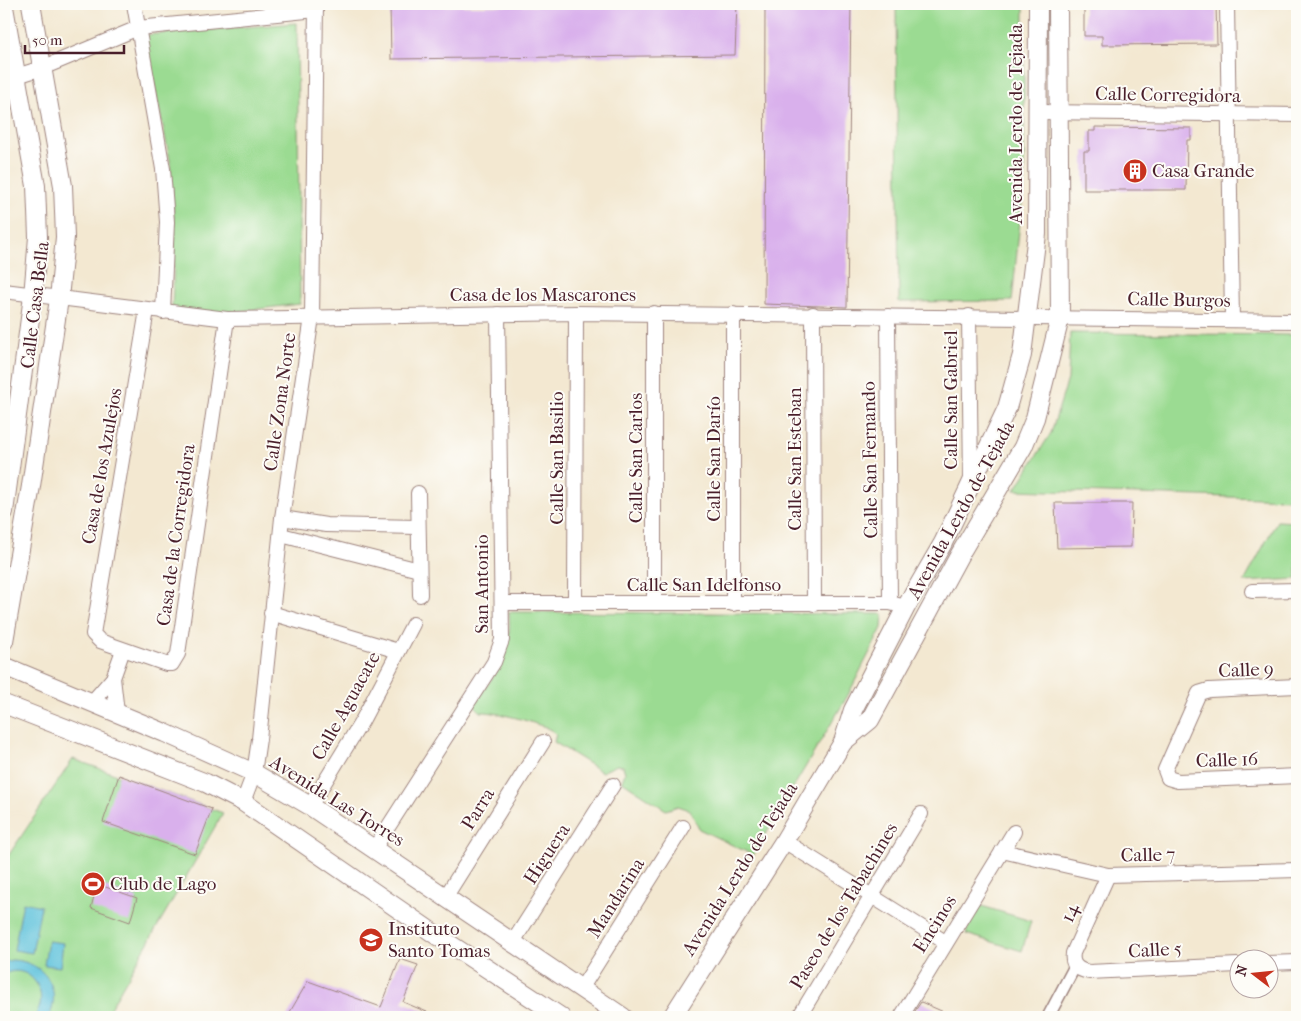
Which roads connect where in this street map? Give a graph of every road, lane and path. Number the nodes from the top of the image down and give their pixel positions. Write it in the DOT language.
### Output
graph roads {
  1 [pos="30,4"];
  2 [pos="134,4"];
  3 [pos="1038,4"];
  4 [pos="1058,4"];
  5 [pos="1227,4"];
  6 [pos="4,7"];
  7 [pos="316,7"];
  8 [pos="138,28"];
  9 [pos="42,68"];
  10 [pos="10,78"];
  11 [pos="1039,112"];
  12 [pos="1060,112"];
  13 [pos="1229,114"];
  14 [pos="1297,115"];
  15 [pos="4,291"];
  16 [pos="33,296"];
  17 [pos="59,299"];
  18 [pos="147,310"];
  19 [pos="163,312"];
  20 [pos="576,313"];
  21 [pos="654,313"];
  22 [pos="498,314"];
  23 [pos="733,314"];
  24 [pos="813,314"];
  25 [pos="888,316"];
  26 [pos="970,316"];
  27 [pos="1028,316"];
  28 [pos="312,317"];
  29 [pos="1060,318"];
  30 [pos="227,319"];
  31 [pos="1232,320"];
  32 [pos="1297,321"];
  33 [pos="8,483"];
  34 [pos="971,483"];
  35 [pos="31,486"];
  36 [pos="418,493"];
  37 [pos="4,512"];
  38 [pos="282,518"];
  39 [pos="326,525"];
  40 [pos="417,527"];
  41 [pos="281,535"];
  42 [pos="324,545"];
  43 [pos="418,570"];
  44 [pos="1297,590"];
  45 [pos="1252,591"];
  46 [pos="420,595"];
  47 [pos="502,603"];
  48 [pos="575,603"];
  49 [pos="654,603"];
  50 [pos="733,604"];
  51 [pos="814,604"];
  52 [pos="898,605"];
  53 [pos="271,613"];
  54 [pos="413,624"];
  55 [pos="93,628"];
  56 [pos="4,641"];
  57 [pos="123,650"];
  58 [pos="398,651"];
  59 [pos="4,666"];
  60 [pos="113,678"];
  61 [pos="1297,686"];
  62 [pos="92,702"];
  63 [pos="4,704"];
  64 [pos="117,712"];
  65 [pos="543,742"];
  66 [pos="843,742"];
  67 [pos="1165,770"];
  68 [pos="254,773"];
  69 [pos="1297,776"];
  70 [pos="613,785"];
  71 [pos="242,802"];
  72 [pos="310,806"];
  73 [pos="921,814"];
  74 [pos="683,827"];
  75 [pos="1014,832"];
  76 [pos="784,841"];
  77 [pos="374,849"];
  78 [pos="1002,851"];
  79 [pos="1297,870"];
  80 [pos="1108,874"];
  81 [pos="446,896"];
  82 [pos="870,897"];
  83 [pos="513,942"];
  84 [pos="945,942"];
  85 [pos="1297,962"];
  86 [pos="1278,963"];
  87 [pos="1228,965"];
  88 [pos="1076,966"];
  89 [pos="582,989"];
  90 [pos="561,1017"];
  91 [pos="623,1017"];
  92 [pos="672,1017"];
  93 [pos="799,1017"];
  94 [pos="900,1017"];
  95 [pos="1048,1017"];
  1 -- 9 [label="street, Calle Casa Bella"];
  2 -- 8 [label="street"];
  3 -- 11 [label="street, Avenida Lerdo de Tejada"];
  4 -- 12 [label="street, Avenida Lerdo de Tejada"];
  5 -- 13 [label="street"];
  6 -- 10 [label="street, Calle Casa Bella"];
  7 -- 8 [label="street"];
  7 -- 28 [label="street, Calle Zona Norte"];
  8 -- 9 [label="street"];
  8 -- 19 [label="street"];
  9 -- 10 [label="street"];
  9 -- 17 [label="street, Calle Casa Bella"];
  10 -- 16 [label="street, Calle Casa Bella"];
  11 -- 12 [label="street, Calle Corregidora"];
  11 -- 27 [label="street, Avenida Lerdo de Tejada"];
  12 -- 13 [label="street, Calle Corregidora"];
  12 -- 29 [label="street, Avenida Lerdo de Tejada"];
  13 -- 14 [label="street, Calle Corregidora"];
  13 -- 31 [label="street"];
  15 -- 16 [label="street, Casa de los Mascarones"];
  16 -- 17 [label="street, Casa de los Mascarones"];
  16 -- 33 [label="street, Calle Casa Bella"];
  17 -- 18 [label="street, Casa de los Mascarones"];
  17 -- 35 [label="street, Calle Casa Bella"];
  18 -- 19 [label="street, Casa de los Mascarones"];
  18 -- 55 [label="street, Casa de los Azulejos"];
  19 -- 30 [label="street, Casa de los Mascarones"];
  20 -- 21 [label="street, Casa de los Mascarones"];
  20 -- 22 [label="street, Casa de los Mascarones"];
  20 -- 48 [label="street, Calle San Basilio"];
  21 -- 23 [label="street, Casa de los Mascarones"];
  21 -- 49 [label="street, Calle San Carlos"];
  22 -- 28 [label="street, Casa de los Mascarones"];
  22 -- 47 [label="street, San Antonio"];
  23 -- 24 [label="street, Casa de los Mascarones"];
  23 -- 50 [label="street, Calle San Darío"];
  24 -- 25 [label="street, Casa de los Mascarones"];
  24 -- 51 [label="street, Calle San Esteban"];
  25 -- 26 [label="street, Casa de los Mascarones"];
  25 -- 52 [label="street, Calle San Fernando"];
  26 -- 27 [label="street, Casa de los Mascarones"];
  26 -- 34 [label="street, Calle San Gabriel"];
  27 -- 29 [label="street, Calle Burgos"];
  27 -- 34 [label="street, Avenida Lerdo de Tejada"];
  28 -- 30 [label="street, Casa de los Mascarones"];
  28 -- 38 [label="street, Calle Zona Norte"];
  29 -- 31 [label="street, Calle Burgos"];
  29 -- 66 [label="street, Avenida Lerdo de Tejada"];
  30 -- 57 [label="street, Casa de la Corregidora"];
  31 -- 32 [label="street, Calle Burgos"];
  33 -- 35 [label="street"];
  33 -- 37 [label="street, Calle Casa Bella"];
  34 -- 52 [label="street, Avenida Lerdo de Tejada"];
  35 -- 56 [label="street, Calle Casa Bella"];
  36 -- 40 [label="street"];
  38 -- 39 [label="street"];
  38 -- 41 [label="street, Calle Zona Norte"];
  39 -- 40 [label="street"];
  39 -- 42 [label="street"];
  40 -- 43 [label="street"];
  41 -- 42 [label="street"];
  41 -- 53 [label="street, Calle Zona Norte"];
  42 -- 43 [label="street"];
  43 -- 46 [label="street"];
  44 -- 45 [label="street"];
  47 -- 48 [label="street, Calle San Idelfonso"];
  47 -- 77 [label="street, San Antonio"];
  48 -- 49 [label="street, Calle San Idelfonso"];
  49 -- 50 [label="street, Calle San Idelfonso"];
  50 -- 51 [label="street, Calle San Idelfonso"];
  51 -- 52 [label="street, Calle San Idelfonso"];
  52 -- 66 [label="street, Avenida Lerdo de Tejada"];
  53 -- 58 [label="street"];
  53 -- 68 [label="street, Calle Zona Norte"];
  54 -- 58 [label="street, Calle Aguacate"];
  55 -- 57 [label="street, Casa de la Corregidora"];
  57 -- 60 [label="street"];
  58 -- 72 [label="street, Calle Aguacate"];
  59 -- 62 [label="street, Avenida Las Torres"];
  60 -- 62 [label="street"];
  60 -- 64 [label="street"];
  61 -- 67 [label="street, Calle 9"];
  62 -- 64 [label="street, Avenida Las Torres"];
  63 -- 71 [label="street"];
  64 -- 68 [label="street, Avenida Las Torres"];
  65 -- 81 [label="street, Parra"];
  66 -- 76 [label="street, Avenida Lerdo de Tejada"];
  67 -- 69 [label="street, Calle 16"];
  68 -- 71 [label="street, Calle Zona Norte"];
  68 -- 72 [label="street, Avenida Las Torres"];
  70 -- 83 [label="street, Higuera"];
  71 -- 90 [label="street"];
  72 -- 77 [label="street, Avenida Las Torres"];
  73 -- 82 [label="street, Paseo de los Tabachines"];
  74 -- 89 [label="street, Mandarina"];
  75 -- 78 [label="street, Encinos"];
  76 -- 82 [label="street"];
  76 -- 92 [label="street, Avenida Lerdo de Tejada"];
  77 -- 81 [label="street, Avenida Las Torres"];
  78 -- 80 [label="street, Calle 7"];
  78 -- 84 [label="street, Encinos"];
  79 -- 80 [label="street, Calle 7"];
  80 -- 88 [label="street, 14"];
  81 -- 83 [label="street, Avenida Las Torres"];
  82 -- 84 [label="street"];
  82 -- 93 [label="street, Paseo de los Tabachines"];
  83 -- 89 [label="street, Avenida Las Torres"];
  84 -- 94 [label="street, Encinos"];
  85 -- 86 [label="street"];
  87 -- 88 [label="street, Calle 5"];
  88 -- 95 [label="street"];
  89 -- 91 [label="street, Avenida Las Torres"];
}
